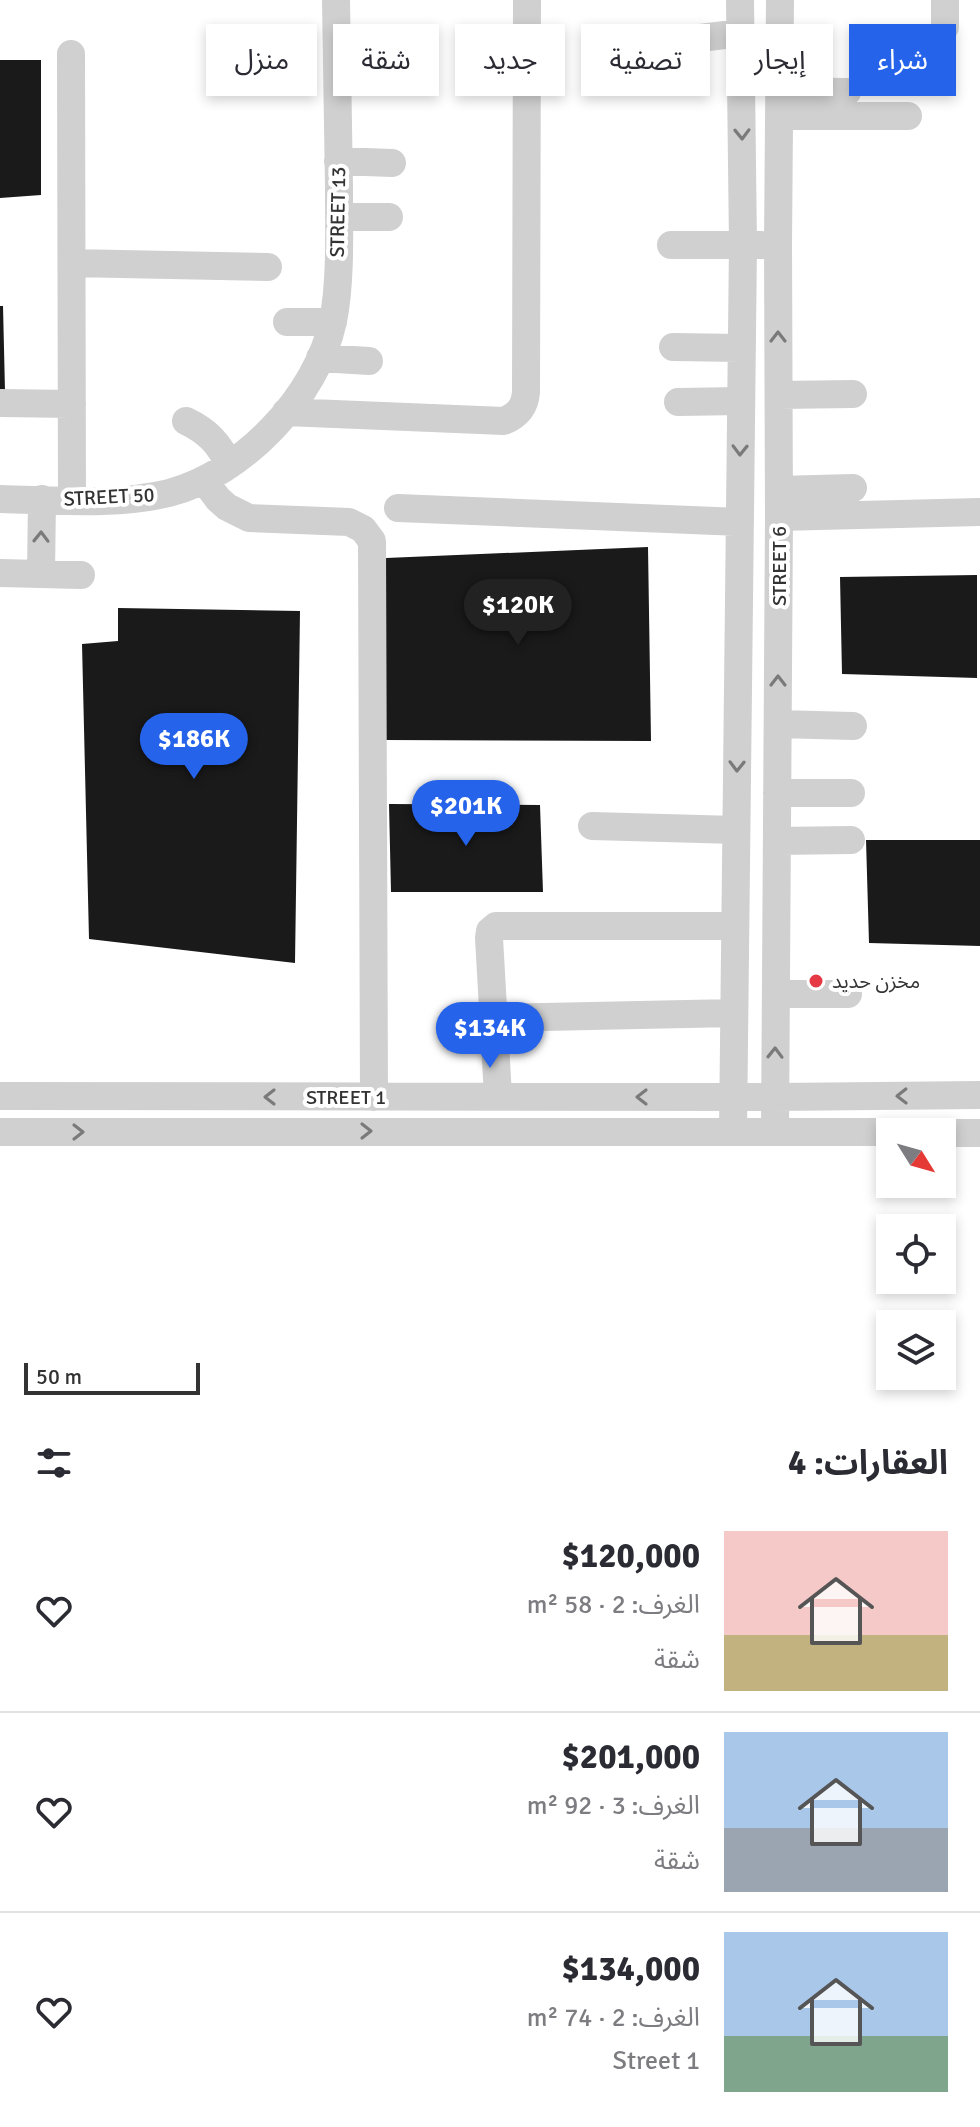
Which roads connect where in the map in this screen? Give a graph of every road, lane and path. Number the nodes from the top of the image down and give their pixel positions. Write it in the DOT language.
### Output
graph roads {
  1 [pos="336,0"];
  2 [pos="527,0"];
  3 [pos="740,0"];
  4 [pos="780,0"];
  5 [pos="741,24"];
  6 [pos="71,54"];
  7 [pos="847,92"];
  8 [pos="742,96"];
  9 [pos="779,103"];
  10 [pos="908,116"];
  11 [pos="338,161"];
  12 [pos="392,163"];
  13 [pos="339,217"];
  14 [pos="389,217"];
  15 [pos="778,244"];
  16 [pos="671,245"];
  17 [pos="743,245"];
  18 [pos="72,263"];
  19 [pos="268,267"];
  20 [pos="287,322"];
  21 [pos="333,322"];
  22 [pos="673,347"];
  23 [pos="741,348"];
  24 [pos="320,358"];
  25 [pos="369,361"];
  26 [pos="853,394"];
  27 [pos="779,395"];
  28 [pos="741,401"];
  29 [pos="678,402"];
  30 [pos="0,403"];
  31 [pos="72,404"];
  32 [pos="286,412"];
  33 [pos="186,421"];
  34 [pos="229,465"];
  35 [pos="204,480"];
  36 [pos="853,488"];
  37 [pos="0,499"];
  38 [pos="42,499"];
  39 [pos="72,500"];
  40 [pos="779,504"];
  41 [pos="398,508"];
  42 [pos="980,512"];
  43 [pos="740,522"];
  44 [pos="0,573"];
  45 [pos="41,574"];
  46 [pos="81,575"];
  47 [pos="778,724"];
  48 [pos="853,726"];
  49 [pos="777,793"];
  50 [pos="851,793"];
  51 [pos="592,826"];
  52 [pos="736,830"];
  53 [pos="851,840"];
  54 [pos="777,841"];
  55 [pos="735,926"];
  56 [pos="776,994"];
  57 [pos="848,994"];
  58 [pos="734,1013"];
  59 [pos="494,1018"];
  60 [pos="980,1095"];
  61 [pos="0,1096"];
  62 [pos="457,1096"];
  63 [pos="498,1096"];
  64 [pos="374,1097"];
  65 [pos="733,1097"];
  66 [pos="775,1097"];
  67 [pos="456,1131"];
  68 [pos="733,1131"];
  69 [pos="775,1131"];
  70 [pos="0,1132"];
  71 [pos="876,1132"];
  72 [pos="956,1133"];
  73 [pos="980,1133"];
  1 -- 11 [label="street, STREET 13"];
  2 -- 32 [label="street"];
  3 -- 5 [label="street, STREET 6"];
  4 -- 9 [label="street, STREET 6"];
  6 -- 18 [label="street"];
  7 -- 9 [label="street"];
  8 -- 17 [label="street, STREET 6, one-way"];
  9 -- 10 [label="street"];
  9 -- 15 [label="street, STREET 6"];
  11 -- 12 [label="street"];
  11 -- 13 [label="street, STREET 13"];
  13 -- 14 [label="street"];
  13 -- 21 [label="street, STREET 13"];
  15 -- 17 [label="street"];
  27 -- 15 [label="street, STREET 6, one-way"];
  16 -- 17 [label="street"];
  17 -- 23 [label="street, STREET 6"];
  18 -- 19 [label="street"];
  18 -- 31 [label="street"];
  20 -- 21 [label="street"];
  21 -- 24 [label="street, STREET 13"];
  22 -- 23 [label="street"];
  23 -- 28 [label="street, STREET 6"];
  24 -- 25 [label="street"];
  24 -- 32 [label="street, STREET 13"];
  26 -- 27 [label="street"];
  27 -- 40 [label="street, STREET 6"];
  28 -- 29 [label="street"];
  28 -- 43 [label="street, STREET 6, one-way"];
  30 -- 31 [label="street"];
  31 -- 39 [label="street"];
  32 -- 34 [label="street, STREET 50"];
  33 -- 34 [label="street"];
  34 -- 35 [label="street, STREET 50"];
  35 -- 39 [label="street, STREET 50"];
  35 -- 64 [label="street"];
  36 -- 40 [label="street"];
  37 -- 38 [label="street, STREET 50"];
  38 -- 39 [label="street, STREET 50"];
  45 -- 38 [label="street, one-way"];
  40 -- 42 [label="street"];
  47 -- 40 [label="street, STREET 6, one-way"];
  41 -- 43 [label="street"];
  43 -- 52 [label="street, STREET 6, one-way"];
  44 -- 45 [label="street"];
  45 -- 46 [label="street"];
  47 -- 48 [label="street"];
  47 -- 49 [label="street, STREET 6"];
  49 -- 50 [label="street"];
  49 -- 54 [label="street, STREET 6"];
  51 -- 52 [label="street"];
  52 -- 55 [label="street, STREET 6"];
  53 -- 54 [label="street"];
  54 -- 56 [label="street, STREET 6"];
  55 -- 58 [label="street, STREET 6"];
  55 -- 59 [label="street"];
  56 -- 57 [label="street"];
  66 -- 56 [label="street, STREET 6, one-way"];
  58 -- 59 [label="street"];
  58 -- 65 [label="street, STREET 6"];
  59 -- 63 [label="street"];
  60 -- 66 [label="street, STREET 1, one-way"];
  64 -- 61 [label="street, STREET 1, one-way"];
  62 -- 63 [label="street, STREET 1"];
  62 -- 64 [label="street, STREET 1"];
  62 -- 67 [label="street"];
  65 -- 63 [label="street, STREET 1, one-way"];
  65 -- 66 [label="street, STREET 1"];
  65 -- 68 [label="street, STREET 6"];
  66 -- 69 [label="street, STREET 6"];
  67 -- 68 [label="street, STREET 1"];
  70 -- 67 [label="street, STREET 1, one-way"];
  68 -- 69 [label="street, STREET 1"];
  69 -- 71 [label="street, STREET 1"];
  72 -- 73 [label="street"];
}
